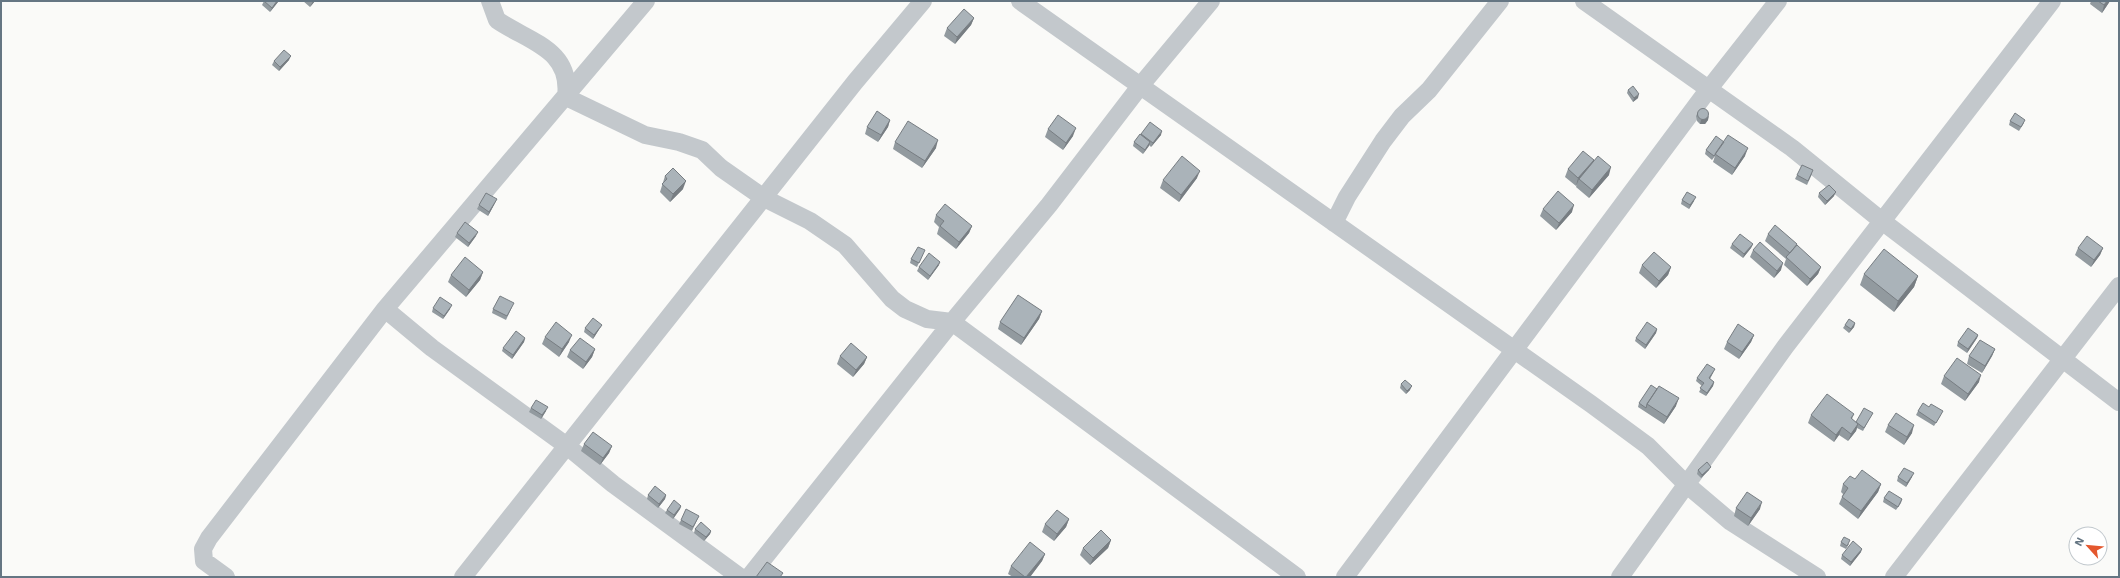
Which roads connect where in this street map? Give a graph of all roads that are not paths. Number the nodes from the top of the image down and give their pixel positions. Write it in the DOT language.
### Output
graph roads {
  1 [pos="490,1"];
  2 [pos="646,1"];
  3 [pos="923,1"];
  4 [pos="1020,1"];
  5 [pos="1211,1"];
  6 [pos="1500,1"];
  7 [pos="1584,1"];
  8 [pos="1778,1"];
  9 [pos="2052,1"];
  10 [pos="1141,86"];
  11 [pos="1708,90"];
  12 [pos="566,97"];
  13 [pos="764,198"];
  14 [pos="1882,221"];
  15 [pos="1334,222"];
  16 [pos="2119,286"];
  17 [pos="385,309"];
  18 [pos="952,322"];
  19 [pos="1514,349"];
  20 [pos="2063,360"];
  21 [pos="2119,402"];
  22 [pos="567,446"];
  23 [pos="1686,484"];
  24 [pos="226,577"];
  25 [pos="463,577"];
  26 [pos="740,577"];
  27 [pos="749,577"];
  28 [pos="1297,577"];
  29 [pos="1344,577"];
  30 [pos="1620,577"];
  31 [pos="1817,577"];
  32 [pos="1894,577"];
  1 -- 12 [label="street"];
  2 -- 12 [label="street"];
  3 -- 13 [label="street"];
  4 -- 10 [label="street"];
  5 -- 10 [label="street"];
  6 -- 15 [label="street"];
  7 -- 11 [label="street"];
  8 -- 11 [label="street"];
  9 -- 14 [label="street"];
  10 -- 15 [label="street"];
  10 -- 18 [label="street"];
  11 -- 14 [label="street"];
  11 -- 19 [label="street"];
  12 -- 13 [label="street"];
  12 -- 17 [label="street"];
  13 -- 18 [label="street"];
  13 -- 22 [label="street"];
  14 -- 20 [label="street"];
  14 -- 23 [label="street"];
  15 -- 19 [label="street"];
  16 -- 20 [label="street"];
  17 -- 22 [label="street"];
  17 -- 24 [label="street"];
  18 -- 27 [label="street"];
  18 -- 28 [label="street"];
  19 -- 23 [label="street"];
  19 -- 29 [label="street"];
  20 -- 21 [label="street"];
  20 -- 32 [label="street"];
  22 -- 25 [label="street"];
  22 -- 26 [label="street"];
  23 -- 30 [label="street"];
  23 -- 31 [label="street"];
}
